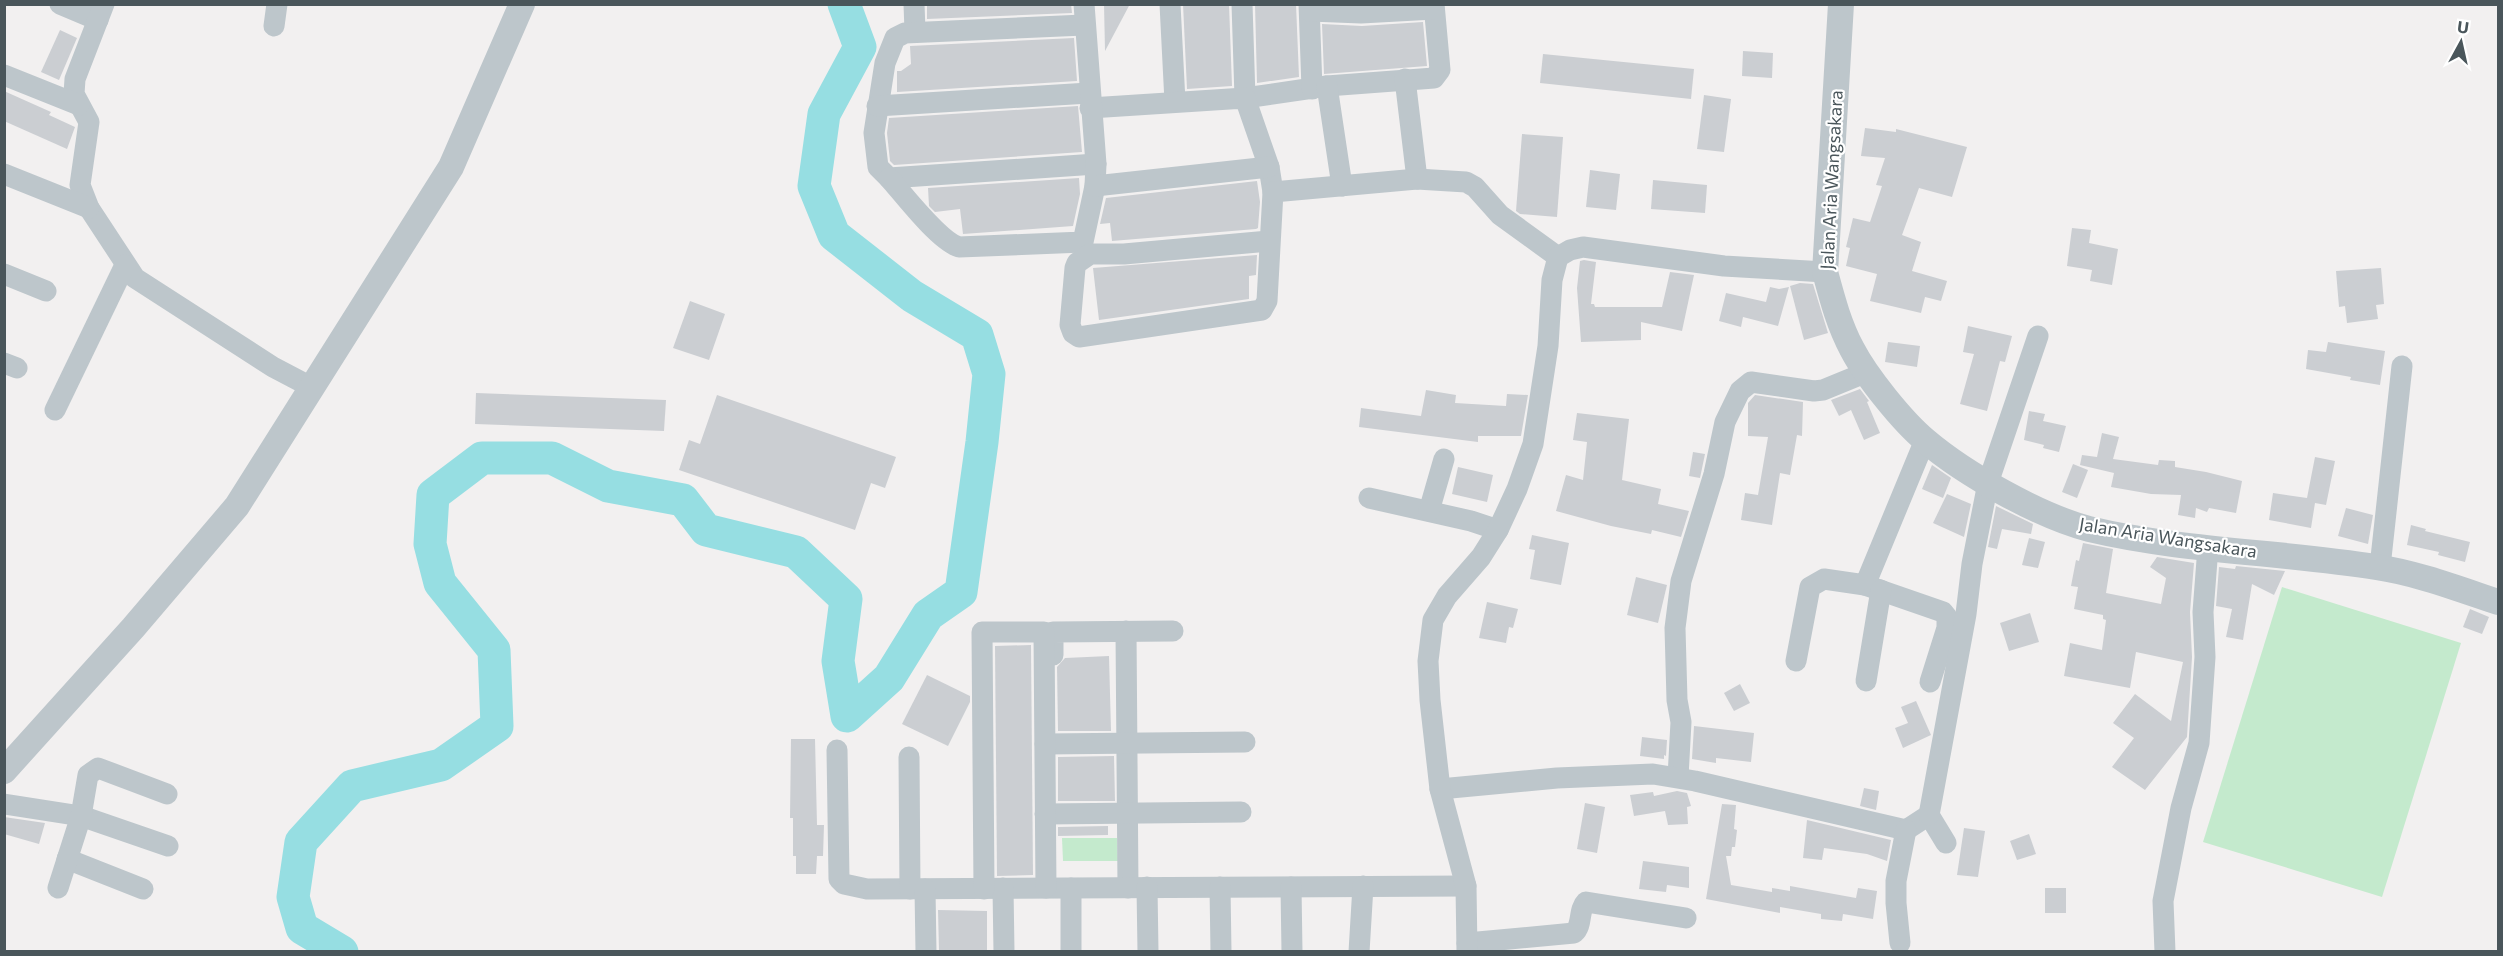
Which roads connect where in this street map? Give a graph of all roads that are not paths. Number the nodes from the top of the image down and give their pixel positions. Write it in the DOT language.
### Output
graph roads {
  1 [pos="60,4"];
  2 [pos="277,4"];
  3 [pos="522,4"];
  4 [pos="914,4"];
  5 [pos="1170,4"];
  6 [pos="1242,4"];
  7 [pos="1841,4"];
  8 [pos="1434,7"];
  9 [pos="1309,8"];
  10 [pos="101,12"];
  11 [pos="1084,15"];
  12 [pos="274,26"];
  13 [pos="915,31"];
  14 [pos="4,75"];
  15 [pos="1405,79"];
  16 [pos="1319,88"];
  17 [pos="1245,98"];
  18 [pos="1089,101"];
  19 [pos="1175,102"];
  20 [pos="79,105"];
  21 [pos="877,106"];
  22 [pos="1096,164"];
  23 [pos="1269,167"];
  24 [pos="4,174"];
  25 [pos="889,178"];
  26 [pos="1417,179"];
  27 [pos="1095,186"];
  28 [pos="1342,186"];
  29 [pos="1272,192"];
  30 [pos="89,208"];
  31 [pos="1269,241"];
  32 [pos="1086,248"];
  33 [pos="1558,257"];
  34 [pos="126,265"];
  35 [pos="1825,272"];
  36 [pos="4,274"];
  37 [pos="46,291"];
  38 [pos="2038,336"];
  39 [pos="2402,366"];
  40 [pos="1867,372"];
  41 [pos="313,388"];
  42 [pos="56,410"];
  43 [pos="1925,440"];
  44 [pos="1444,459"];
  45 [pos="1988,483"];
  46 [pos="1369,498"];
  47 [pos="1429,512"];
  48 [pos="1498,530"];
  49 [pos="2208,547"];
  50 [pos="2380,567"];
  51 [pos="1873,587"];
  52 [pos="2499,602"];
  53 [pos="1126,631"];
  54 [pos="1173,631"];
  55 [pos="1796,662"];
  56 [pos="1866,681"];
  57 [pos="1930,682"];
  58 [pos="1245,742"];
  59 [pos="1127,743"];
  60 [pos="1049,744"];
  61 [pos="837,750"];
  62 [pos="909,757"];
  63 [pos="4,771"];
  64 [pos="1678,777"];
  65 [pos="1440,789"];
  66 [pos="167,794"];
  67 [pos="4,804"];
  68 [pos="1241,812"];
  69 [pos="1128,813"];
  70 [pos="1050,814"];
  71 [pos="1929,815"];
  72 [pos="81,816"];
  73 [pos="1906,830"];
  74 [pos="1946,843"];
  75 [pos="168,846"];
  76 [pos="67,859"];
  77 [pos="1291,886"];
  78 [pos="1363,886"];
  79 [pos="1466,886"];
  80 [pos="1220,887"];
  81 [pos="58,888"];
  82 [pos="1057,888"];
  83 [pos="1138,888"];
  84 [pos="142,889"];
  85 [pos="918,889"];
  86 [pos="994,889"];
  87 [pos="1686,918"];
  88 [pos="1900,942"];
  89 [pos="1467,947"];
  90 [pos="926,951"];
  91 [pos="1004,951"];
  92 [pos="1071,951"];
  93 [pos="1148,951"];
  94 [pos="1221,951"];
  95 [pos="1292,951"];
  96 [pos="1359,951"];
  97 [pos="2165,951"];
  1 -- 10 [label="street"];
  2 -- 12 [label="street"];
  3 -- 41 [label="street"];
  4 -- 13 [label="street"];
  5 -- 19 [label="street"];
  6 -- 17 [label="street"];
  7 -- 35 [label="street, Jalan Aria Wangsakara"];
  8 -- 9 [label="street"];
  8 -- 15 [label="street"];
  9 -- 16 [label="street"];
  10 -- 20 [label="street"];
  11 -- 13 [label="street"];
  11 -- 18 [label="street"];
  13 -- 21 [label="street"];
  14 -- 20 [label="street"];
  15 -- 16 [label="street"];
  15 -- 26 [label="street"];
  16 -- 17 [label="street"];
  16 -- 28 [label="street"];
  17 -- 19 [label="street"];
  17 -- 23 [label="street"];
  18 -- 19 [label="street"];
  18 -- 21 [label="street"];
  18 -- 22 [label="street"];
  20 -- 30 [label="street"];
  21 -- 25 [label="street"];
  22 -- 25 [label="street"];
  22 -- 27 [label="street"];
  23 -- 27 [label="street"];
  23 -- 29 [label="street"];
  24 -- 30 [label="street"];
  25 -- 32 [label="street"];
  26 -- 28 [label="street"];
  26 -- 33 [label="street"];
  27 -- 32 [label="street"];
  28 -- 29 [label="street"];
  29 -- 31 [label="street"];
  30 -- 34 [label="street"];
  31 -- 32 [label="street"];
  31 -- 32 [label="street"];
  33 -- 35 [label="street"];
  33 -- 48 [label="street"];
  34 -- 41 [label="street"];
  34 -- 42 [label="street"];
  35 -- 40 [label="street, Jalan Aria Wangsakara"];
  36 -- 37 [label="street"];
  38 -- 45 [label="street"];
  39 -- 50 [label="street"];
  40 -- 43 [label="street, Jalan Aria Wangsakara"];
  40 -- 64 [label="street"];
  41 -- 63 [label="street"];
  43 -- 45 [label="street, Jalan Aria Wangsakara"];
  43 -- 51 [label="street"];
  44 -- 47 [label="street"];
  45 -- 49 [label="street, Jalan Aria Wangsakara"];
  45 -- 71 [label="street"];
  46 -- 47 [label="street"];
  47 -- 48 [label="street"];
  48 -- 65 [label="street"];
  49 -- 50 [label="street, Jalan Aria Wangsakara"];
  49 -- 97 [label="street"];
  50 -- 52 [label="street, Jalan Aria Wangsakara"];
  51 -- 55 [label="street"];
  51 -- 56 [label="street"];
  51 -- 57 [label="street"];
  53 -- 54 [label="street"];
  53 -- 59 [label="street"];
  53 -- 60 [label="street"];
  58 -- 59 [label="street"];
  59 -- 60 [label="street"];
  59 -- 69 [label="street"];
  60 -- 70 [label="street"];
  60 -- 86 [label="street"];
  61 -- 85 [label="street"];
  62 -- 85 [label="street"];
  64 -- 65 [label="street"];
  64 -- 73 [label="street"];
  65 -- 79 [label="street"];
  66 -- 72 [label="street"];
  67 -- 72 [label="street"];
  68 -- 69 [label="street"];
  69 -- 70 [label="street"];
  69 -- 83 [label="street"];
  70 -- 82 [label="street"];
  71 -- 73 [label="street"];
  71 -- 74 [label="street"];
  72 -- 75 [label="street"];
  72 -- 76 [label="street"];
  73 -- 88 [label="street"];
  76 -- 81 [label="street"];
  76 -- 84 [label="street"];
  77 -- 78 [label="street"];
  77 -- 80 [label="street"];
  77 -- 95 [label="street"];
  78 -- 79 [label="street"];
  78 -- 96 [label="street"];
  79 -- 89 [label="street"];
  80 -- 83 [label="street"];
  80 -- 94 [label="street"];
  82 -- 83 [label="street"];
  82 -- 86 [label="street"];
  82 -- 92 [label="street"];
  83 -- 93 [label="street"];
  85 -- 86 [label="street"];
  85 -- 90 [label="street"];
  86 -- 91 [label="street"];
  87 -- 89 [label="street"];
}
